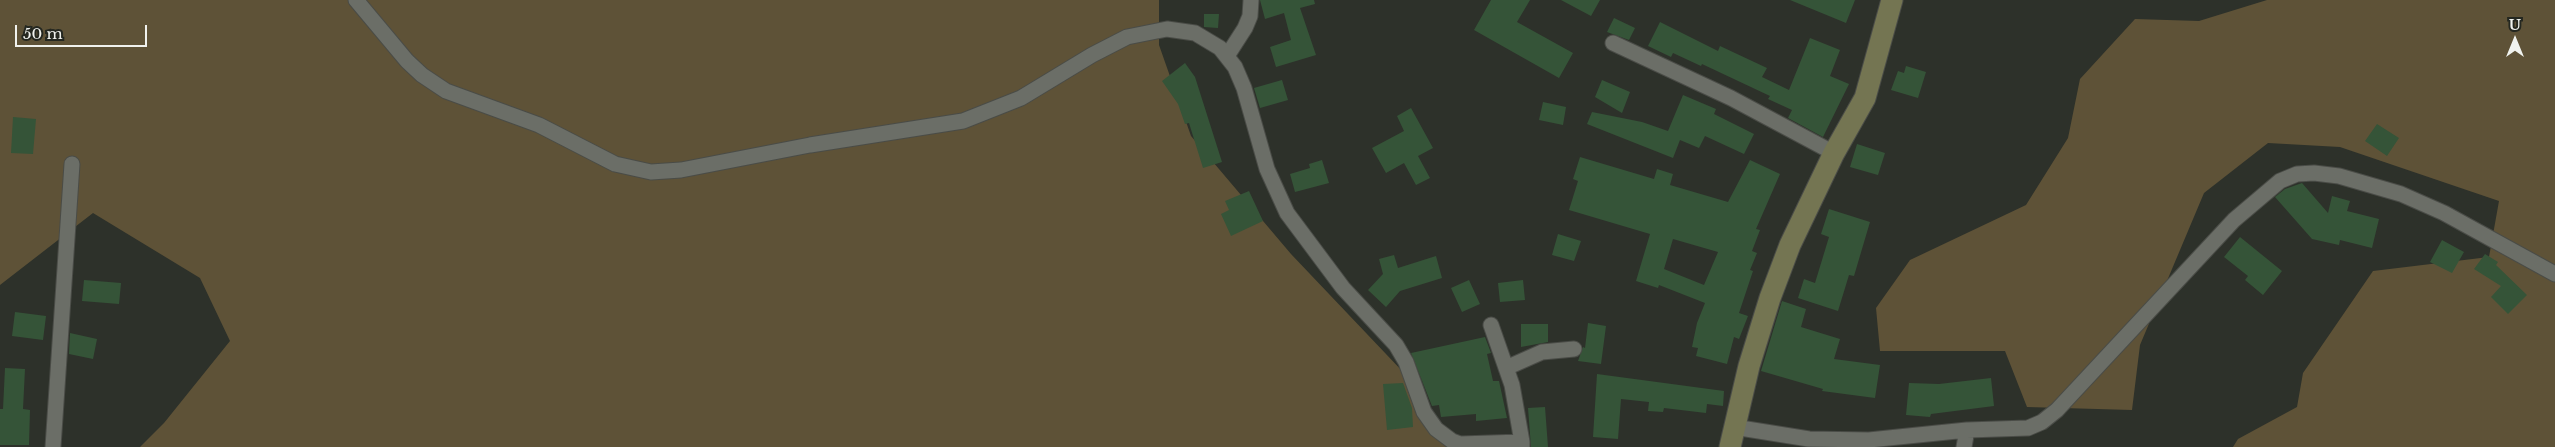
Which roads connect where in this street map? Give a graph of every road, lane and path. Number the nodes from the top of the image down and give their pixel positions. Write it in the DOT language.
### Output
graph roads {
  1 [pos="356,0"];
  2 [pos="1251,0"];
  3 [pos="1892,0"];
  4 [pos="1613,43"];
  5 [pos="1227,56"];
  6 [pos="1834,153"];
  7 [pos="72,164"];
  8 [pos="2555,274"];
  9 [pos="1491,325"];
  10 [pos="1574,349"];
  11 [pos="1506,368"];
  12 [pos="1734,426"];
  13 [pos="1967,430"];
  14 [pos="1522,445"];
  15 [pos="53,447"];
  16 [pos="1730,447"];
  17 [pos="1964,447"];
  1 -- 5 [label="street"];
  2 -- 5 [label="street"];
  3 -- 6 [label="street"];
  4 -- 6 [label="street"];
  5 -- 14 [label="street"];
  6 -- 12 [label="street"];
  7 -- 15 [label="street"];
  8 -- 13 [label="street"];
  9 -- 11 [label="street"];
  10 -- 11 [label="street"];
  11 -- 14 [label="street"];
  12 -- 13 [label="street"];
  12 -- 16 [label="street"];
  13 -- 17 [label="street"];
}
